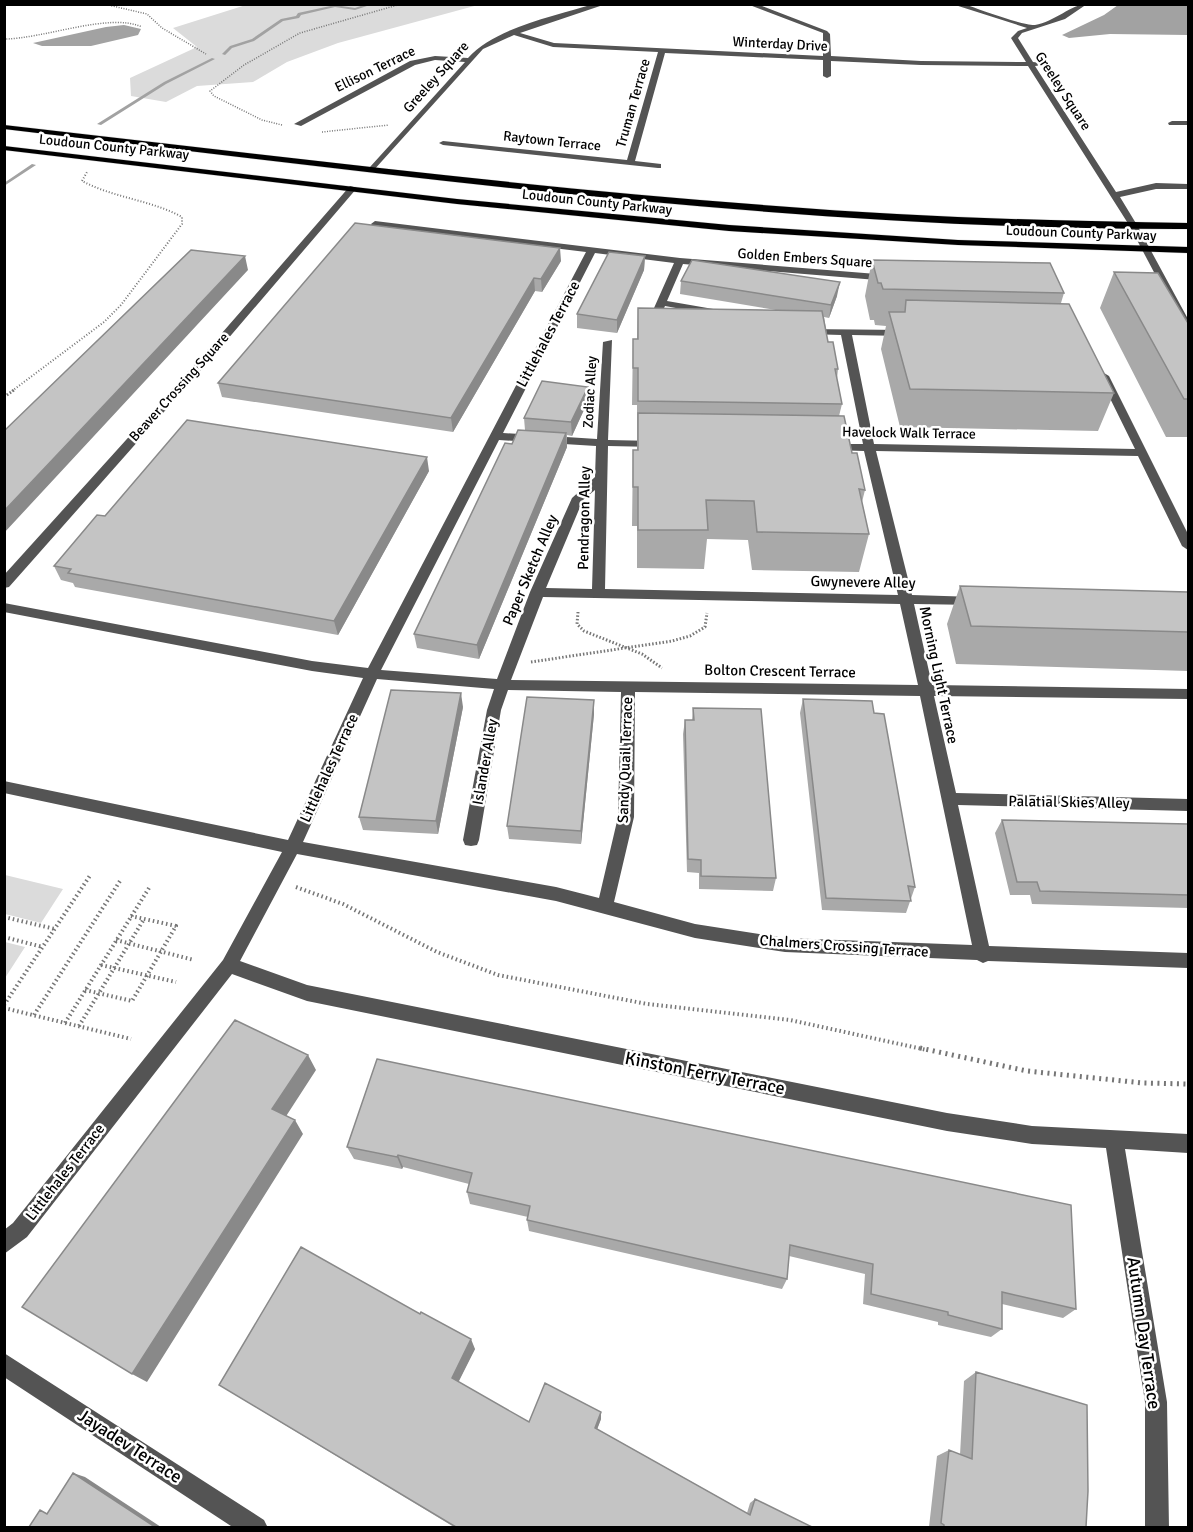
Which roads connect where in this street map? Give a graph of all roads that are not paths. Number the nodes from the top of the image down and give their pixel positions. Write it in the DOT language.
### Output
graph roads {
  1 [pos="603,4"];
  2 [pos="750,4"];
  3 [pos="955,4"];
  4 [pos="1084,4"];
  5 [pos="1032,27"];
  6 [pos="513,33"];
  7 [pos="662,50"];
  8 [pos="827,58"];
  9 [pos="468,60"];
  10 [pos="1030,64"];
  11 [pos="1047,64"];
  12 [pos="827,76"];
  13 [pos="1172,123"];
  14 [pos="1188,123"];
  15 [pos="298,124"];
  16 [pos="4,128"];
  17 [pos="443,143"];
  18 [pos="4,148"];
  19 [pos="630,163"];
  20 [pos="658,166"];
  21 [pos="373,169"];
  22 [pos="1188,186"];
  23 [pos="353,188"];
  24 [pos="1114,195"];
  25 [pos="375,224"];
  26 [pos="1133,225"];
  27 [pos="1188,226"];
  28 [pos="1146,249"];
  29 [pos="592,250"];
  30 [pos="1188,250"];
  31 [pos="680,261"];
  32 [pos="903,279"];
  33 [pos="662,303"];
  34 [pos="731,315"];
  35 [pos="1188,327"];
  36 [pos="799,328"];
  37 [pos="668,331"];
  38 [pos="840,332"];
  39 [pos="918,333"];
  40 [pos="608,342"];
  41 [pos="1100,368"];
  42 [pos="495,436"];
  43 [pos="602,444"];
  44 [pos="667,444"];
  45 [pos="822,446"];
  46 [pos="869,447"];
  47 [pos="1143,453"];
  48 [pos="601,478"];
  49 [pos="1188,546"];
  50 [pos="4,584"];
  51 [pos="537,592"];
  52 [pos="598,593"];
  53 [pos="906,599"];
  54 [pos="988,601"];
  55 [pos="4,607"];
  56 [pos="372,674"];
  57 [pos="502,684"];
  58 [pos="628,685"];
  59 [pos="925,690"];
  60 [pos="1188,694"];
  61 [pos="4,787"];
  62 [pos="949,800"];
  63 [pos="1188,805"];
  64 [pos="471,840"];
  65 [pos="293,847"];
  66 [pos="605,906"];
  67 [pos="983,955"];
  68 [pos="1188,961"];
  69 [pos="229,965"];
  70 [pos="1114,1140"];
  71 [pos="1188,1143"];
  72 [pos="4,1245"];
  73 [pos="4,1364"];
  74 [pos="256,1527"];
  75 [pos="1157,1527"];
  1 -- 6 [label="street, Greeley Square"];
  2 -- 8 [label="street"];
  3 -- 5 [label="street"];
  4 -- 5 [label="street"];
  5 -- 10 [label="street, Greeley Square"];
  6 -- 7 [label="street, Winterday Drive"];
  6 -- 9 [label="street, Greeley Square"];
  7 -- 8 [label="street, Winterday Drive"];
  7 -- 19 [label="street, Truman Terrace"];
  8 -- 10 [label="street, Winterday Drive"];
  8 -- 12 [label="street"];
  9 -- 15 [label="street, Ellison Terrace"];
  9 -- 21 [label="street, Greeley Square"];
  10 -- 11 [label="street, Winterday Drive"];
  10 -- 24 [label="street, Greeley Square"];
  13 -- 14 [label="street"];
  16 -- 21 [label="main road, Loudoun County Parkway"];
  17 -- 19 [label="street, Raytown Terrace"];
  18 -- 23 [label="main road, Loudoun County Parkway"];
  19 -- 20 [label="street, Raytown Terrace"];
  21 -- 26 [label="main road, Loudoun County Parkway"];
  22 -- 24 [label="street"];
  23 -- 28 [label="main road, Loudoun County Parkway"];
  23 -- 50 [label="street, Beaver Crossing Square"];
  24 -- 26 [label="street, Greeley Square"];
  25 -- 29 [label="street, Golden Embers Square"];
  26 -- 27 [label="main road, Loudoun County Parkway"];
  26 -- 28 [label="street, Greeley Square"];
  28 -- 30 [label="main road, Loudoun County Parkway"];
  28 -- 35 [label="street, Greeley Square"];
  29 -- 31 [label="street, Golden Embers Square"];
  29 -- 42 [label="street, Littlehales Terrace"];
  31 -- 32 [label="street, Golden Embers Square"];
  31 -- 33 [label="street"];
  33 -- 34 [label="street"];
  33 -- 37 [label="street"];
  36 -- 38 [label="street"];
  38 -- 39 [label="street"];
  38 -- 46 [label="street, Morning Light Terrace"];
  40 -- 43 [label="street, Zodiac Alley"];
  41 -- 47 [label="street"];
  42 -- 43 [label="street"];
  42 -- 56 [label="street, Littlehales Terrace"];
  43 -- 44 [label="street"];
  43 -- 48 [label="street, Pendragon Alley"];
  45 -- 46 [label="street, Havelock Walk Terrace"];
  46 -- 47 [label="street, Havelock Walk Terrace"];
  46 -- 53 [label="street, Morning Light Terrace"];
  47 -- 49 [label="street"];
  48 -- 51 [label="street, Paper Sketch Alley"];
  48 -- 52 [label="street, Pendragon Alley"];
  51 -- 52 [label="street, Gwynevere Alley"];
  51 -- 57 [label="street, Paper Sketch Alley"];
  52 -- 53 [label="street, Gwynevere Alley"];
  53 -- 54 [label="street, Gwynevere Alley"];
  53 -- 59 [label="street, Morning Light Terrace"];
  55 -- 56 [label="street"];
  56 -- 57 [label="street, Bolton Crescent Terrace"];
  56 -- 65 [label="street, Littlehales Terrace"];
  57 -- 58 [label="street, Bolton Crescent Terrace"];
  57 -- 64 [label="street, Islander Alley"];
  58 -- 59 [label="street, Bolton Crescent Terrace"];
  58 -- 66 [label="street, Sandy Quail Terrace"];
  59 -- 60 [label="street, Bolton Crescent Terrace"];
  59 -- 62 [label="street, Morning Light Terrace"];
  61 -- 65 [label="street, Chalmers Crossing Terrace"];
  62 -- 63 [label="street, Palatial Skies Alley"];
  62 -- 67 [label="street, Morning Light Terrace"];
  65 -- 66 [label="street, Chalmers Crossing Terrace"];
  65 -- 69 [label="street, Littlehales Terrace"];
  66 -- 67 [label="street, Chalmers Crossing Terrace"];
  67 -- 68 [label="street, Chalmers Crossing Terrace"];
  69 -- 70 [label="street, Kinston Ferry Terrace"];
  69 -- 72 [label="street, Littlehales Terrace"];
  70 -- 71 [label="street, Kinston Ferry Terrace"];
  70 -- 75 [label="street, Autumn Day Terrace"];
  73 -- 74 [label="street, Jayadev Terrace"];
}
